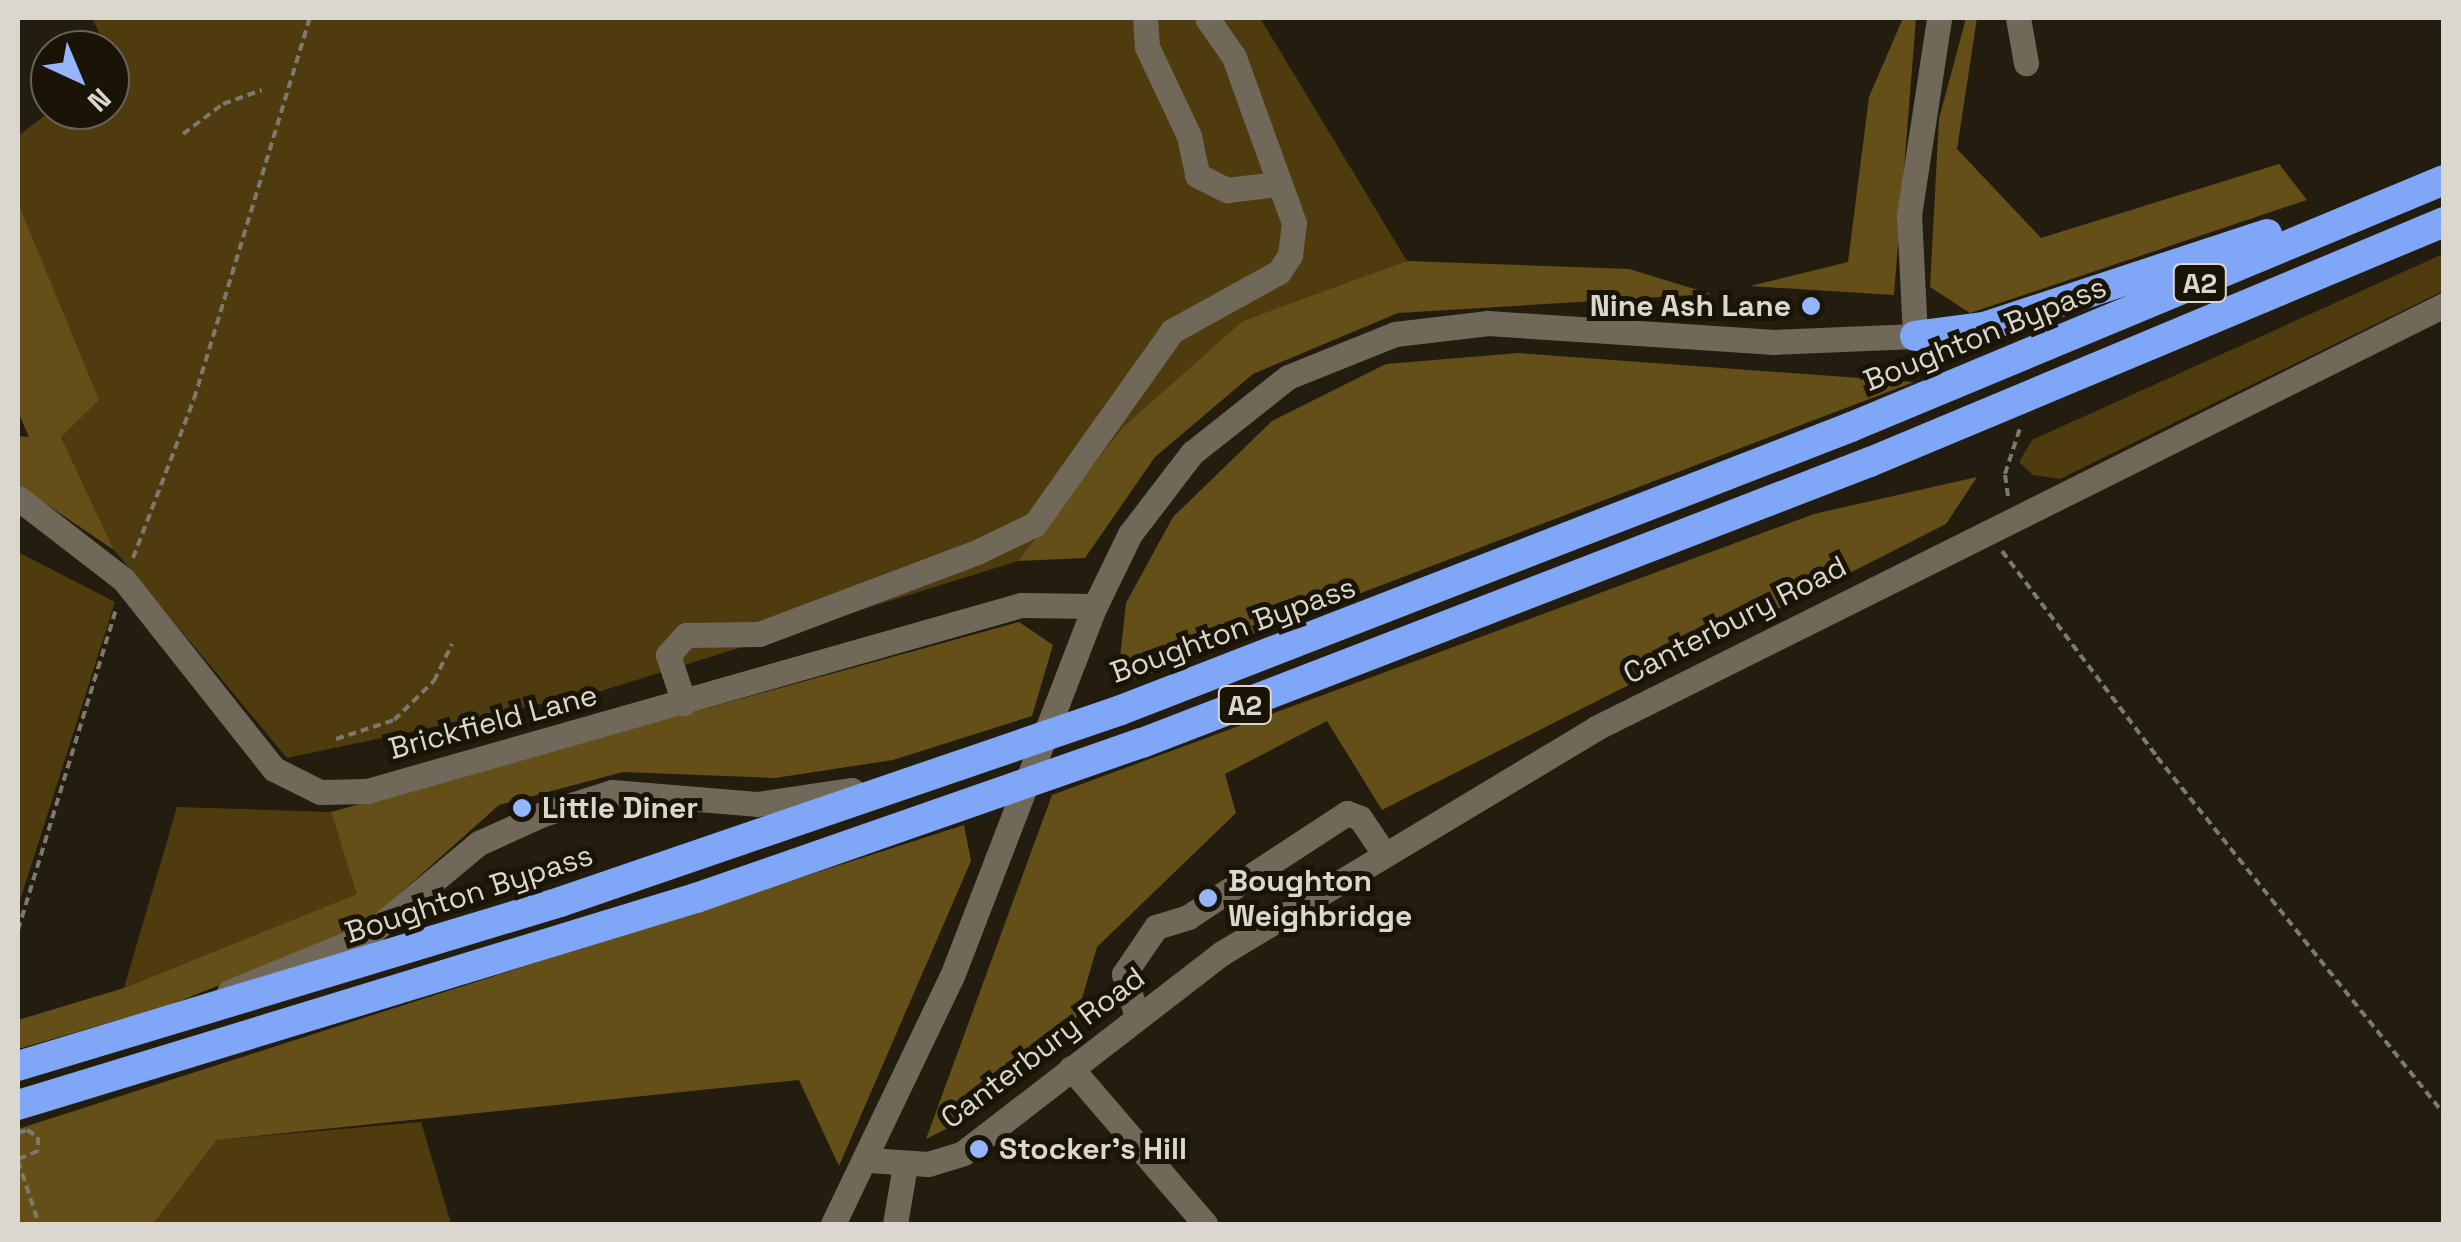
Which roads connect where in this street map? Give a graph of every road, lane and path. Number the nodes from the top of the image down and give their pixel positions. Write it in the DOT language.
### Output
graph roads {
  1 [pos="310,18"];
  2 [pos="1145,18"];
  3 [pos="1207,18"];
  4 [pos="1938,18"];
  5 [pos="2018,18"];
  6 [pos="2026,63"];
  7 [pos="262,90"];
  8 [pos="182,134"];
  9 [pos="2439,182"];
  10 [pos="1276,184"];
  11 [pos="2444,222"];
  12 [pos="2444,304"];
  13 [pos="1915,336"];
  14 [pos="2022,424"];
  15 [pos="18,498"];
  16 [pos="2011,516"];
  17 [pos="124,580"];
  18 [pos="1094,606"];
  19 [pos="452,644"];
  20 [pos="684,703"];
  21 [pos="336,739"];
  22 [pos="965,765"];
  23 [pos="1383,852"];
  24 [pos="18,930"];
  25 [pos="1137,1017"];
  26 [pos="172,1022"];
  27 [pos="18,1066"];
  28 [pos="1071,1068"];
  29 [pos="18,1105"];
  30 [pos="2444,1114"];
  31 [pos="18,1133"];
  32 [pos="18,1160"];
  33 [pos="869,1160"];
  34 [pos="905,1165"];
  35 [pos="39,1224"];
  36 [pos="833,1224"];
  37 [pos="895,1224"];
  38 [pos="1205,1224"];
  1 -- 17 [label="path"];
  2 -- 10 [label="street"];
  3 -- 10 [label="street"];
  4 -- 13 [label="street"];
  5 -- 6 [label="street"];
  7 -- 8 [label="path"];
  9 -- 13 [label="highway"];
  9 -- 22 [label="highway, Boughton Bypass / A2"];
  10 -- 20 [label="street"];
  11 -- 29 [label="highway, A2"];
  12 -- 16 [label="street, Canterbury Road"];
  13 -- 18 [label="street, Canterbury Road"];
  14 -- 16 [label="path"];
  15 -- 17 [label="street, Brickfield Lane"];
  16 -- 23 [label="street, Canterbury Road"];
  16 -- 30 [label="path"];
  17 -- 20 [label="street, Brickfield Lane"];
  17 -- 24 [label="path"];
  18 -- 20 [label="street, Brickfield Lane"];
  18 -- 33 [label="street, Canterbury Road"];
  19 -- 21 [label="path"];
  22 -- 26 [label="highway, Boughton Bypass / A2"];
  22 -- 26 [label="street"];
  23 -- 25 [label="street, Canterbury Road"];
  23 -- 25 [label="street"];
  25 -- 28 [label="street, Canterbury Road"];
  26 -- 27 [label="highway, Boughton Bypass / A2"];
  28 -- 34 [label="street, Canterbury Road"];
  28 -- 38 [label="street"];
  31 -- 32 [label="path"];
  32 -- 35 [label="path"];
  33 -- 34 [label="street, Canterbury Road"];
  33 -- 36 [label="street"];
  34 -- 37 [label="street"];
}
